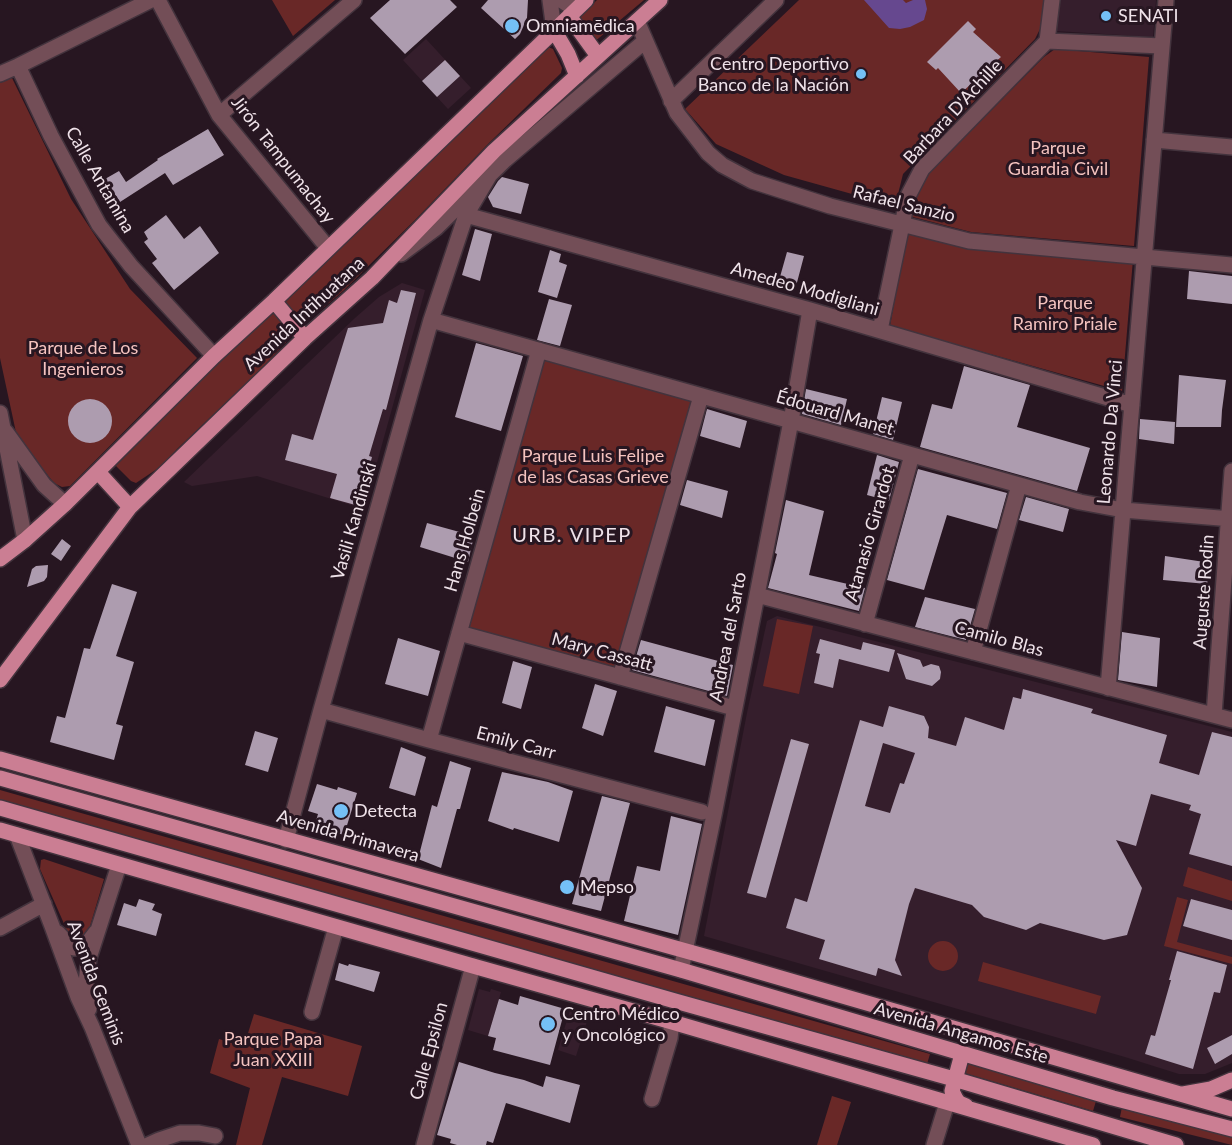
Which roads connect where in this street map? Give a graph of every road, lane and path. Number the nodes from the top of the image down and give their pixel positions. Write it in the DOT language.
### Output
graph roads {
  1 [pos="151,0"];
  2 [pos="158,0"];
  3 [pos="354,0"];
  4 [pos="550,0"];
  5 [pos="561,0"];
  6 [pos="660,0"];
  7 [pos="776,0"];
  8 [pos="1052,0"];
  9 [pos="1166,0"];
  10 [pos="583,2"];
  11 [pos="569,16"];
  12 [pos="637,21"];
  13 [pos="554,30"];
  14 [pos="621,36"];
  15 [pos="645,41"];
  16 [pos="1047,41"];
  17 [pos="1162,46"];
  18 [pos="598,56"];
  19 [pos="18,66"];
  20 [pos="0,74"];
  21 [pos="577,76"];
  22 [pos="671,101"];
  23 [pos="219,115"];
  24 [pos="1154,140"];
  25 [pos="1232,147"];
  26 [pos="491,173"];
  27 [pos="480,191"];
  28 [pos="466,215"];
  29 [pos="496,223"];
  30 [pos="903,224"];
  31 [pos="436,228"];
  32 [pos="328,248"];
  33 [pos="455,248"];
  34 [pos="1144,257"];
  35 [pos="1232,265"];
  36 [pos="372,278"];
  37 [pos="274,301"];
  38 [pos="810,310"];
  39 [pos="431,320"];
  40 [pos="880,330"];
  41 [pos="305,338"];
  42 [pos="539,350"];
  43 [pos="214,356"];
  44 [pos="701,396"];
  45 [pos="1132,405"];
  46 [pos="0,413"];
  47 [pos="790,421"];
  48 [pos="4,430"];
  49 [pos="912,455"];
  50 [pos="98,471"];
  51 [pos="1232,471"];
  52 [pos="1018,485"];
  53 [pos="65,504"];
  54 [pos="130,507"];
  55 [pos="1123,510"];
  56 [pos="1230,519"];
  57 [pos="25,540"];
  58 [pos="0,560"];
  59 [pos="757,595"];
  60 [pos="865,624"];
  61 [pos="459,633"];
  62 [pos="973,652"];
  63 [pos="620,677"];
  64 [pos="0,680"];
  65 [pos="1108,688"];
  66 [pos="734,708"];
  67 [pos="321,710"];
  68 [pos="1214,715"];
  69 [pos="1232,720"];
  70 [pos="429,740"];
  71 [pos="0,759"];
  72 [pos="0,778"];
  73 [pos="0,808"];
  74 [pos="702,812"];
  75 [pos="0,830"];
  76 [pos="17,835"];
  77 [pos="286,840"];
  78 [pos="119,865"];
  79 [pos="44,904"];
  80 [pos="52,926"];
  81 [pos="336,927"];
  82 [pos="0,928"];
  83 [pos="98,929"];
  84 [pos="685,951"];
  85 [pos="472,966"];
  86 [pos="681,970"];
  87 [pos="312,1012"];
  88 [pos="672,1022"];
  89 [pos="92,1027"];
  90 [pos="962,1054"];
  91 [pos="1119,1077"];
  92 [pos="954,1079"];
  93 [pos="1232,1080"];
  94 [pos="1180,1094"];
  95 [pos="1113,1098"];
  96 [pos="652,1099"];
  97 [pos="947,1103"];
  98 [pos="1050,1108"];
  99 [pos="1232,1109"];
  100 [pos="974,1110"];
  101 [pos="1105,1124"];
  102 [pos="1232,1129"];
  103 [pos="215,1136"];
  104 [pos="1070,1140"];
  105 [pos="139,1145"];
  106 [pos="148,1145"];
  107 [pos="424,1145"];
  108 [pos="934,1145"];
  109 [pos="1093,1145"];
  110 [pos="1176,1145"];
  1 -- 19 [label="street"];
  2 -- 23 [label="street, Jirón Tampumachay"];
  3 -- 23 [label="street"];
  4 -- 13 [label="street"];
  5 -- 10 [label="street"];
  6 -- 12 [label="main road, Avenida Intihuatana"];
  7 -- 22 [label="street"];
  8 -- 16 [label="street"];
  9 -- 17 [label="street, Leonardo Da Vinci"];
  10 -- 11 [label="main road, Avenida Intihuatana"];
  11 -- 13 [label="main road, Avenida Intihuatana"];
  11 -- 18 [label="main road"];
  12 -- 14 [label="main road, Avenida Intihuatana"];
  12 -- 15 [label="street, Rafael Sanzio"];
  13 -- 21 [label="main road"];
  13 -- 32 [label="main road, Avenida Intihuatana"];
  14 -- 15 [label="street"];
  14 -- 18 [label="main road, Avenida Intihuatana"];
  15 -- 22 [label="street, Rafael Sanzio"];
  15 -- 26 [label="street"];
  16 -- 17 [label="street"];
  16 -- 30 [label="street, Barbara D'Achille"];
  17 -- 24 [label="street, Leonardo Da Vinci"];
  18 -- 21 [label="main road, Avenida Intihuatana"];
  19 -- 20 [label="street"];
  19 -- 43 [label="street, Calle Antamina"];
  21 -- 36 [label="main road, Avenida Intihuatana"];
  22 -- 30 [label="street, Rafael Sanzio"];
  23 -- 32 [label="street, Jirón Tampumachay"];
  24 -- 25 [label="street"];
  24 -- 34 [label="street, Leonardo Da Vinci"];
  26 -- 27 [label="street, Vasili Kandinski"];
  26 -- 31 [label="street"];
  27 -- 28 [label="street, Vasili Kandinski"];
  27 -- 29 [label="street"];
  28 -- 29 [label="street, Amedeo Modigliani"];
  28 -- 31 [label="street"];
  28 -- 33 [label="street, Vasili Kandinski"];
  29 -- 38 [label="street, Amedeo Modigliani"];
  30 -- 34 [label="street, Rafael Sanzio"];
  30 -- 40 [label="street, Barbara D'Achille"];
  31 -- 33 [label="street"];
  31 -- 36 [label="street"];
  32 -- 37 [label="main road, Avenida Intihuatana"];
  33 -- 39 [label="street, Vasili Kandinski"];
  34 -- 35 [label="street, Rafael Sanzio"];
  34 -- 45 [label="street, Leonardo Da Vinci"];
  36 -- 41 [label="main road, Avenida Intihuatana"];
  37 -- 41 [label="main road"];
  37 -- 43 [label="main road, Avenida Intihuatana"];
  38 -- 40 [label="street, Amedeo Modigliani"];
  38 -- 47 [label="street, Andrea del Sarto"];
  39 -- 42 [label="street, Édouard Manet"];
  39 -- 67 [label="street, Vasili Kandinski"];
  40 -- 45 [label="street, Amedeo Modigliani"];
  41 -- 54 [label="main road, Avenida Intihuatana"];
  42 -- 44 [label="street, Édouard Manet"];
  42 -- 61 [label="street, Hans Holbein"];
  43 -- 50 [label="main road, Avenida Intihuatana"];
  44 -- 47 [label="street, Édouard Manet"];
  44 -- 63 [label="street"];
  45 -- 55 [label="street, Leonardo Da Vinci"];
  46 -- 48 [label="street"];
  47 -- 49 [label="street, Édouard Manet"];
  47 -- 59 [label="street, Andrea del Sarto"];
  48 -- 53 [label="street"];
  48 -- 57 [label="street"];
  49 -- 52 [label="street, Édouard Manet"];
  49 -- 60 [label="street, Atanasio Girardot"];
  50 -- 53 [label="main road, Avenida Intihuatana"];
  50 -- 54 [label="main road"];
  51 -- 56 [label="street, Auguste Rodin"];
  52 -- 55 [label="street, Édouard Manet"];
  52 -- 62 [label="street"];
  53 -- 57 [label="main road, Avenida Intihuatana"];
  54 -- 64 [label="main road, Avenida Intihuatana"];
  55 -- 56 [label="street, Édouard Manet"];
  55 -- 65 [label="street, Leonardo Da Vinci"];
  56 -- 68 [label="street, Auguste Rodin"];
  57 -- 58 [label="main road, Avenida Intihuatana"];
  59 -- 60 [label="street, Camilo Blas"];
  59 -- 66 [label="street, Andrea del Sarto"];
  60 -- 62 [label="street, Camilo Blas"];
  61 -- 63 [label="street, Mary Cassatt"];
  61 -- 70 [label="street, Hans Holbein"];
  62 -- 65 [label="street, Camilo Blas"];
  63 -- 66 [label="street, Mary Cassatt"];
  65 -- 68 [label="street, Camilo Blas"];
  66 -- 84 [label="street, Andrea del Sarto"];
  67 -- 70 [label="street, Emily Carr"];
  67 -- 77 [label="street, Vasili Kandinski"];
  68 -- 69 [label="street, Camilo Blas"];
  70 -- 74 [label="street, Emily Carr"];
  71 -- 77 [label="main road, Avenida Primavera"];
  72 -- 86 [label="main road"];
  73 -- 92 [label="main road"];
  75 -- 76 [label="main road"];
  76 -- 78 [label="main road"];
  76 -- 79 [label="street, Avenida Geminis"];
  77 -- 84 [label="main road, Avenida Primavera"];
  78 -- 81 [label="main road"];
  78 -- 83 [label="street"];
  79 -- 80 [label="street, Avenida Geminis"];
  79 -- 82 [label="street"];
  80 -- 83 [label="street"];
  80 -- 89 [label="street, Avenida Geminis"];
  81 -- 85 [label="main road"];
  81 -- 87 [label="street"];
  83 -- 89 [label="street"];
  84 -- 86 [label="street, Andrea del Sarto"];
  84 -- 91 [label="main road, Avenida Angamos Este"];
  85 -- 88 [label="main road"];
  85 -- 107 [label="street, Calle Epsilon"];
  86 -- 90 [label="main road, Avenida Angamos Este"];
  88 -- 96 [label="street"];
  88 -- 97 [label="main road"];
  89 -- 105 [label="street, Avenida Geminis"];
  90 -- 92 [label="main road"];
  90 -- 95 [label="main road, Avenida Angamos Este"];
  91 -- 94 [label="main road, Avenida Angamos Este"];
  91 -- 95 [label="main road"];
  92 -- 98 [label="main road"];
  92 -- 100 [label="main road"];
  93 -- 94 [label="main road"];
  94 -- 99 [label="main road, Avenida Angamos Este"];
  95 -- 101 [label="main road"];
  95 -- 102 [label="main road, Avenida Angamos Este"];
  97 -- 100 [label="main road"];
  97 -- 108 [label="street"];
  98 -- 101 [label="main road"];
  98 -- 104 [label="main road"];
  100 -- 104 [label="main road"];
  101 -- 110 [label="main road"];
  103 -- 106 [label="street"];
  104 -- 109 [label="main road"];
}
